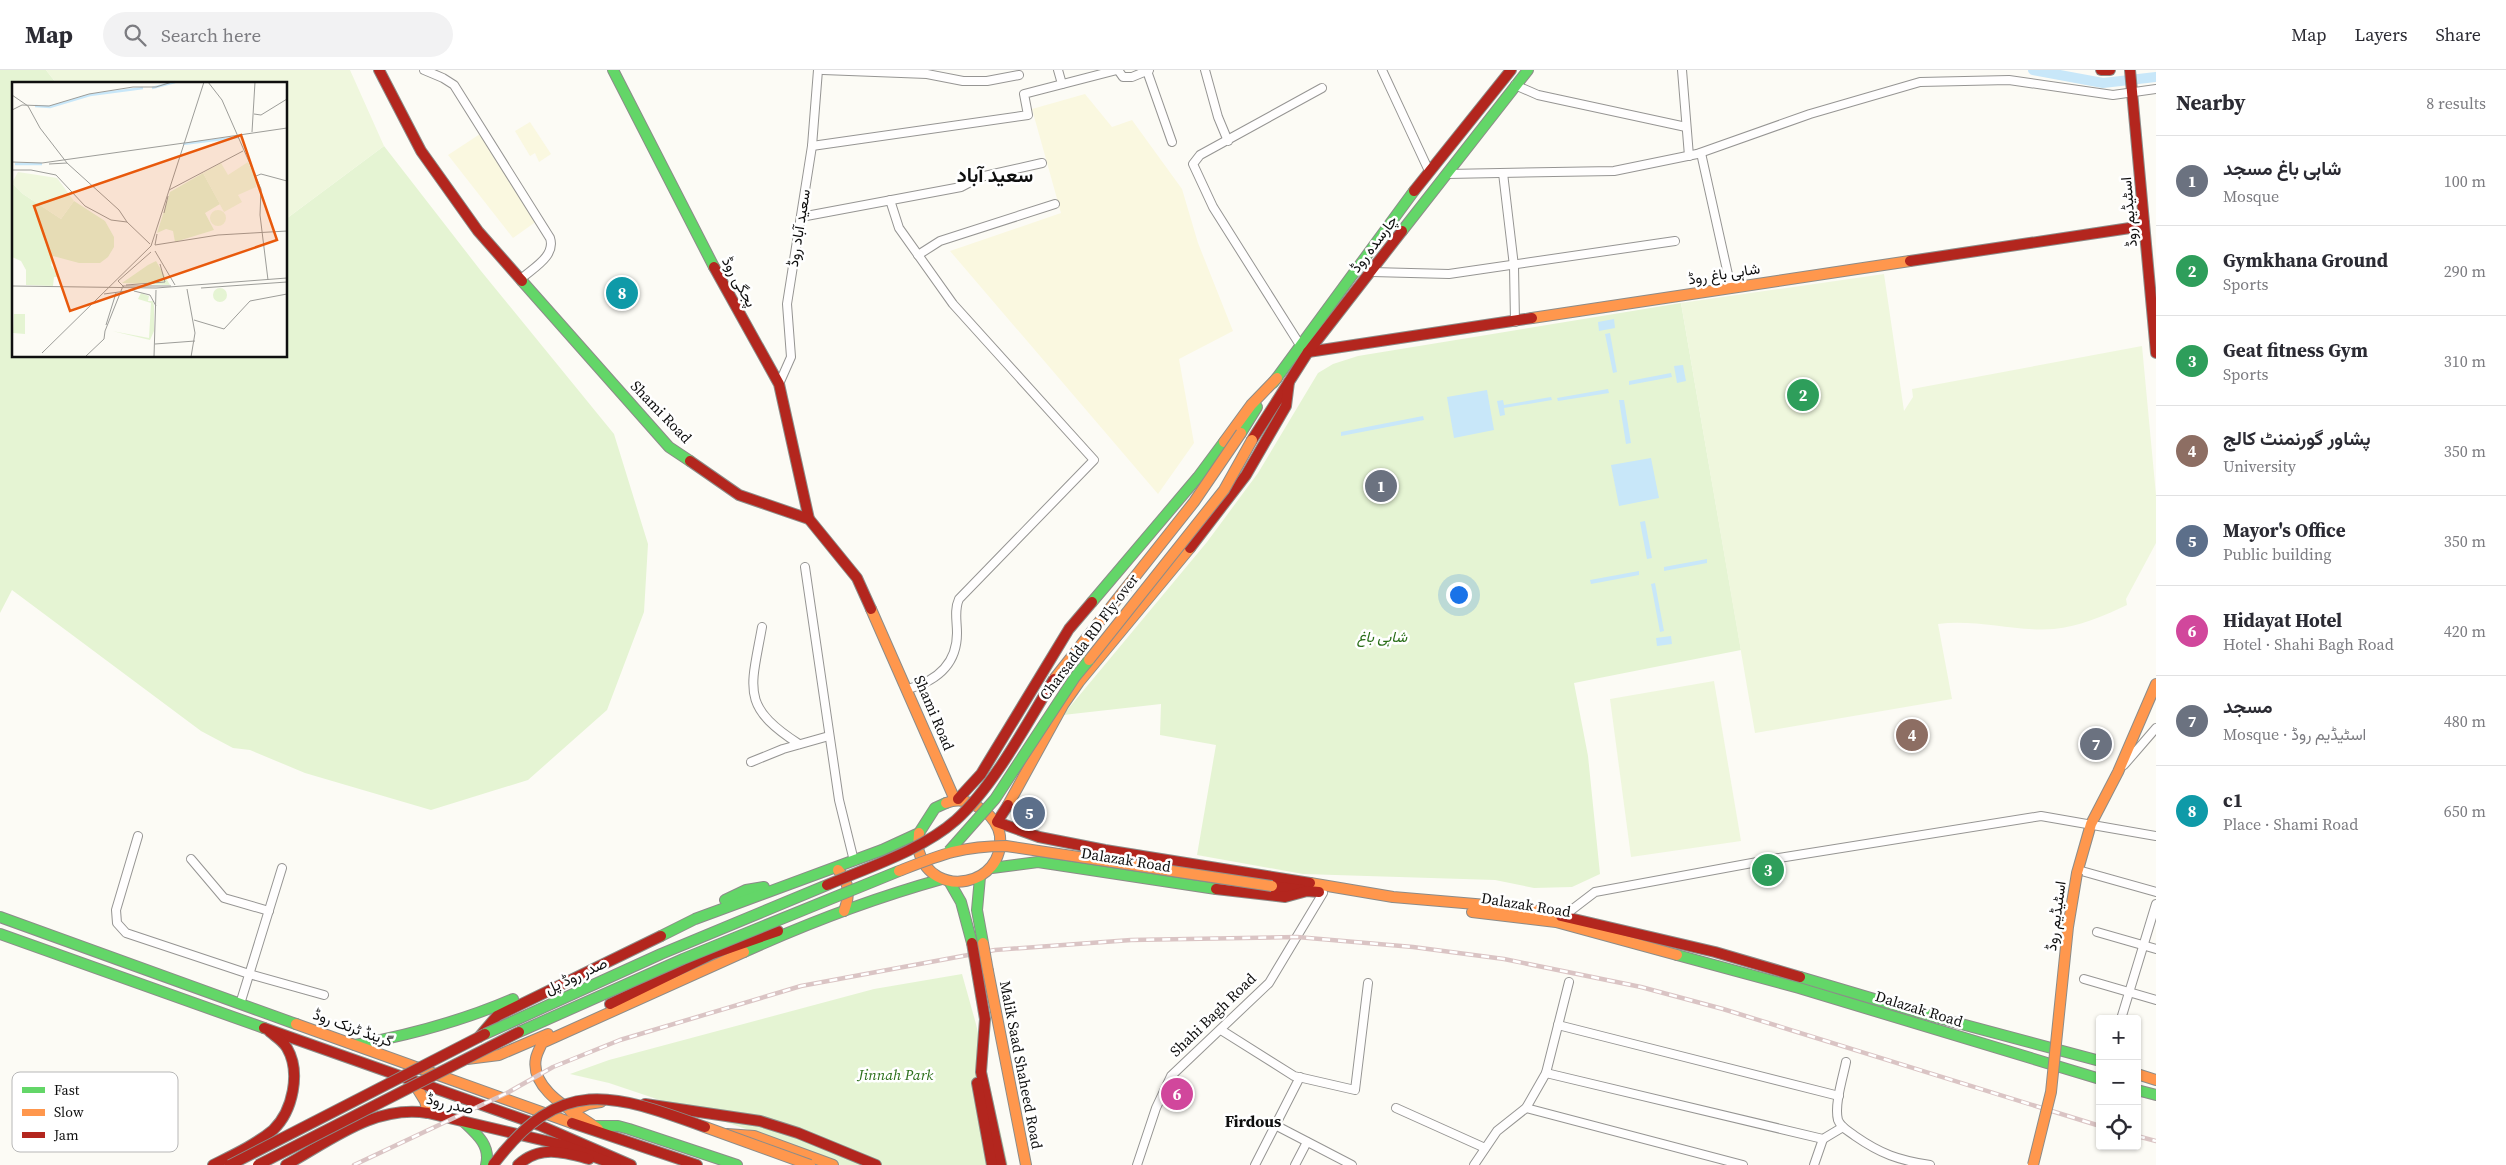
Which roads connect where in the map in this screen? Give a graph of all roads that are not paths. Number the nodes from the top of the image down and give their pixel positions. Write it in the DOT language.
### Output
graph roads {
  1 [pos="379,70"];
  2 [pos="424,70"];
  3 [pos="613,70"];
  4 [pos="818,70"];
  5 [pos="823,70"];
  6 [pos="1058,70"];
  7 [pos="1118,70"];
  8 [pos="1148,70"];
  9 [pos="1205,70"];
  10 [pos="1382,70"];
  11 [pos="1512,70"];
  12 [pos="1528,70"];
  13 [pos="1682,70"];
  14 [pos="2101,70"];
  15 [pos="2110,70"];
  16 [pos="2130,71"];
  17 [pos="1019,75"];
  18 [pos="1062,84"];
  19 [pos="1515,86"];
  20 [pos="1322,88"];
  21 [pos="2156,89"];
  22 [pos="2132,91"];
  23 [pos="1686,127"];
  24 [pos="1228,141"];
  25 [pos="1172,142"];
  26 [pos="812,146"];
  27 [pos="1701,152"];
  28 [pos="1689,156"];
  29 [pos="1042,163"];
  30 [pos="1429,171"];
  31 [pos="1502,172"];
  32 [pos="1447,174"];
  33 [pos="890,200"];
  34 [pos="1055,204"];
  35 [pos="801,217"];
  36 [pos="2144,223"];
  37 [pos="1675,241"];
  38 [pos="918,255"];
  39 [pos="1514,266"];
  40 [pos="1372,272"];
  41 [pos="521,279"];
  42 [pos="1731,288"];
  43 [pos="1515,322"];
  44 [pos="1301,349"];
  45 [pos="2156,353"];
  46 [pos="1277,378"];
  47 [pos="1289,382"];
  48 [pos="778,384"];
  49 [pos="1241,433"];
  50 [pos="1252,440"];
  51 [pos="809,519"];
  52 [pos="805,567"];
  53 [pos="762,627"];
  54 [pos="2156,684"];
  55 [pos="908,689"];
  56 [pos="2156,728"];
  57 [pos="829,736"];
  58 [pos="799,744"];
  59 [pos="751,762"];
  60 [pos="2118,772"];
  61 [pos="956,800"];
  62 [pos="997,822"];
  63 [pos="2092,824"];
  64 [pos="941,830"];
  65 [pos="919,833"];
  66 [pos="138,836"];
  67 [pos="2156,836"];
  68 [pos="949,851"];
  69 [pos="191,859"];
  70 [pos="854,861"];
  71 [pos="835,867"];
  72 [pos="282,868"];
  73 [pos="992,868"];
  74 [pos="2078,872"];
  75 [pos="980,877"];
  76 [pos="945,880"];
  77 [pos="795,881"];
  78 [pos="1307,891"];
  79 [pos="2156,892"];
  80 [pos="1323,893"];
  81 [pos="2156,904"];
  82 [pos="269,911"];
  83 [pos="844,911"];
  84 [pos="0,917"];
  85 [pos="1559,919"];
  86 [pos="14,922"];
  87 [pos="802,926"];
  88 [pos="2097,932"];
  89 [pos="3,935"];
  90 [pos="978,943"];
  91 [pos="2144,945"];
  92 [pos="2156,949"];
  93 [pos="982,971"];
  94 [pos="250,974"];
  95 [pos="2084,979"];
  96 [pos="1569,982"];
  97 [pos="1368,983"];
  98 [pos="2129,992"];
  99 [pos="324,995"];
  100 [pos="2156,1000"];
  101 [pos="240,1004"];
  102 [pos="2122,1015"];
  103 [pos="1558,1025"];
  104 [pos="264,1028"];
  105 [pos="1221,1030"];
  106 [pos="478,1037"];
  107 [pos="355,1045"];
  108 [pos="467,1059"];
  109 [pos="2096,1060"];
  110 [pos="1846,1062"];
  111 [pos="981,1063"];
  112 [pos="1546,1073"];
  113 [pos="2141,1074"];
  114 [pos="2155,1076"];
  115 [pos="1300,1077"];
  116 [pos="2096,1077"];
  117 [pos="412,1080"];
  118 [pos="2141,1091"];
  119 [pos="2156,1095"];
  120 [pos="1839,1096"];
  121 [pos="1396,1108"];
  122 [pos="1526,1108"];
  123 [pos="571,1112"];
  124 [pos="428,1113"];
  125 [pos="464,1122"];
  126 [pos="1275,1125"];
  127 [pos="595,1126"];
  128 [pos="1842,1127"];
  129 [pos="603,1134"];
  130 [pos="726,1134"];
  131 [pos="1823,1139"];
  132 [pos="1307,1142"];
  133 [pos="1485,1148"];
  134 [pos="1335,1161"];
  135 [pos="1899,1162"];
  136 [pos="607,1163"];
  137 [pos="213,1165"];
  138 [pos="230,1165"];
  139 [pos="258,1165"];
  140 [pos="286,1165"];
  141 [pos="486,1165"];
  142 [pos="493,1165"];
  143 [pos="518,1165"];
  144 [pos="616,1165"];
  145 [pos="631,1165"];
  146 [pos="697,1165"];
  147 [pos="737,1165"];
  148 [pos="810,1165"];
  149 [pos="833,1165"];
  150 [pos="876,1165"];
  151 [pos="992,1165"];
  152 [pos="1001,1165"];
  153 [pos="1026,1165"];
  154 [pos="1137,1165"];
  155 [pos="1255,1165"];
  156 [pos="1295,1165"];
  157 [pos="1352,1165"];
  158 [pos="1474,1165"];
  159 [pos="1743,1165"];
  160 [pos="1814,1165"];
  161 [pos="1930,1165"];
  162 [pos="2033,1165"];
  1 -- 41 [label="main road, Shami Road"];
  2 -- 41 [label="street"];
  3 -- 48 [label="main road, پجگی روڈ"];
  4 -- 26 [label="street, سعید آباد روڈ"];
  5 -- 17 [label="street"];
  6 -- 18 [label="street"];
  7 -- 8 [label="street"];
  7 -- 18 [label="street"];
  8 -- 25 [label="street"];
  9 -- 24 [label="street"];
  10 -- 30 [label="street"];
  11 -- 30 [label="main road, چارسدہ روڈ"];
  12 -- 19 [label="main road, چارسدہ روڈ"];
  13 -- 23 [label="street"];
  14 -- 15 [label="main road"];
  16 -- 22 [label="main road, اسٹیڈیم روڈ"];
  18 -- 26 [label="street"];
  19 -- 23 [label="street"];
  19 -- 32 [label="main road, چارسدہ روڈ"];
  20 -- 24 [label="street"];
  21 -- 22 [label="street"];
  22 -- 27 [label="street"];
  22 -- 36 [label="main road, اسٹیڈیم روڈ"];
  23 -- 28 [label="street"];
  24 -- 44 [label="street"];
  26 -- 35 [label="street, سعید آباد روڈ"];
  27 -- 28 [label="street"];
  27 -- 42 [label="street"];
  28 -- 31 [label="street"];
  29 -- 33 [label="street"];
  30 -- 44 [label="main road, چارسدہ روڈ"];
  31 -- 32 [label="street"];
  31 -- 39 [label="street"];
  32 -- 40 [label="main road, چارسدہ روڈ"];
  33 -- 35 [label="street"];
  33 -- 38 [label="street"];
  34 -- 38 [label="street"];
  35 -- 48 [label="street, سعید آباد روڈ"];
  36 -- 42 [label="main road, شاہی باغ روڈ"];
  36 -- 45 [label="main road, اسٹیڈیم روڈ"];
  37 -- 39 [label="street"];
  38 -- 55 [label="street"];
  39 -- 40 [label="street"];
  39 -- 43 [label="street"];
  40 -- 44 [label="main road, چارسدہ روڈ"];
  41 -- 51 [label="main road, Shami Road"];
  42 -- 43 [label="main road, شاہی باغ روڈ"];
  43 -- 44 [label="main road, شاہی باغ روڈ"];
  44 -- 46 [label="main road, چارسدہ روڈ"];
  44 -- 47 [label="main road, چارسدہ روڈ"];
  46 -- 49 [label="main road, چارسدہ روڈ"];
  46 -- 61 [label="main road"];
  47 -- 50 [label="main road, چارسدہ روڈ"];
  47 -- 62 [label="main road"];
  48 -- 51 [label="main road, پجگی روڈ"];
  49 -- 64 [label="main road, Charsadda RD Fly-over, bridge"];
  50 -- 68 [label="main road, Charsadda RD Fly-over, bridge"];
  51 -- 55 [label="main road, Shami Road"];
  52 -- 57 [label="street"];
  53 -- 58 [label="street"];
  54 -- 60 [label="main road, اسٹیڈیم روڈ"];
  55 -- 61 [label="main road, Shami Road"];
  56 -- 60 [label="street"];
  57 -- 58 [label="street"];
  57 -- 70 [label="street"];
  58 -- 59 [label="street"];
  60 -- 63 [label="main road, اسٹیڈیم روڈ"];
  61 -- 62 [label="main road"];
  61 -- 65 [label="main road"];
  62 -- 73 [label="main road"];
  62 -- 85 [label="main road, Dalazak Road"];
  63 -- 67 [label="street"];
  63 -- 74 [label="main road, اسٹیڈیم روڈ"];
  63 -- 85 [label="street"];
  64 -- 106 [label="main road, صدر روڈ پل, bridge"];
  65 -- 70 [label="main road"];
  65 -- 76 [label="main road"];
  66 -- 94 [label="street"];
  68 -- 78 [label="main road, bridge"];
  68 -- 108 [label="main road, صدر روڈ پل, bridge"];
  69 -- 82 [label="street"];
  70 -- 71 [label="main road"];
  71 -- 77 [label="main road"];
  71 -- 83 [label="main road"];
  72 -- 82 [label="street"];
  73 -- 75 [label="main road"];
  73 -- 78 [label="main road, Dalazak Road"];
  74 -- 79 [label="street"];
  74 -- 162 [label="main road, اسٹیڈیم روڈ, bridge"];
  75 -- 76 [label="main road"];
  75 -- 90 [label="main road, Malik Saad Shaheed Road"];
  76 -- 83 [label="main road"];
  76 -- 90 [label="main road, Malik Saad Shaheed Road"];
  77 -- 106 [label="main road"];
  77 -- 107 [label="main road"];
  78 -- 80 [label="main road, Dalazak Road"];
  80 -- 85 [label="main road, Dalazak Road"];
  80 -- 105 [label="street, Shahi Bagh Road"];
  81 -- 91 [label="street"];
  82 -- 94 [label="street"];
  83 -- 87 [label="main road"];
  84 -- 86 [label="main road, گرینڈ ٹرنک روڈ"];
  85 -- 109 [label="main road, Dalazak Road"];
  85 -- 116 [label="main road, Dalazak Road"];
  86 -- 89 [label="main road"];
  86 -- 101 [label="main road, گرینڈ ٹرنک روڈ"];
  87 -- 108 [label="main road"];
  87 -- 123 [label="main road"];
  88 -- 91 [label="street"];
  89 -- 104 [label="main road, گرینڈ ٹرنک روڈ"];
  90 -- 93 [label="main road, Malik Saad Shaheed Road, bridge"];
  91 -- 92 [label="street"];
  91 -- 98 [label="street"];
  93 -- 111 [label="main road, Malik Saad Shaheed Road"];
  93 -- 153 [label="main road, Malik Saad Shaheed Road"];
  94 -- 99 [label="street"];
  94 -- 101 [label="street"];
  95 -- 98 [label="street"];
  96 -- 103 [label="street"];
  97 -- 115 [label="street"];
  98 -- 100 [label="street"];
  98 -- 102 [label="street"];
  101 -- 107 [label="main road, گرینڈ ٹرنک روڈ"];
  103 -- 112 [label="street"];
  103 -- 120 [label="street"];
  104 -- 117 [label="main road, گرینڈ ٹرنک روڈ"];
  104 -- 137 [label="main road"];
  105 -- 115 [label="street"];
  105 -- 154 [label="street, Shahi Bagh Road"];
  106 -- 138 [label="main road, صدر روڈ پل, bridge"];
  107 -- 129 [label="main road, گرینڈ ٹرنک روڈ"];
  108 -- 139 [label="main road, صدر روڈ پل, bridge"];
  110 -- 120 [label="street"];
  111 -- 151 [label="main road"];
  111 -- 152 [label="main road"];
  112 -- 122 [label="street"];
  112 -- 131 [label="street"];
  113 -- 114 [label="main road"];
  115 -- 126 [label="street"];
  117 -- 124 [label="main road"];
  117 -- 145 [label="main road, گرینڈ ٹرنک روڈ"];
  118 -- 119 [label="main road"];
  120 -- 128 [label="street"];
  121 -- 133 [label="street"];
  122 -- 133 [label="street"];
  122 -- 159 [label="street"];
  123 -- 127 [label="main road"];
  123 -- 150 [label="main road"];
  124 -- 125 [label="main road, صدر روڈ"];
  124 -- 140 [label="main road, صدر روڈ"];
  125 -- 136 [label="main road, صدر روڈ"];
  125 -- 141 [label="main road"];
  126 -- 132 [label="street"];
  126 -- 155 [label="street"];
  127 -- 129 [label="main road"];
  127 -- 147 [label="main road"];
  128 -- 131 [label="street"];
  128 -- 135 [label="street"];
  129 -- 146 [label="main road, گرینڈ ٹرنک روڈ"];
  130 -- 142 [label="main road, bridge"];
  130 -- 148 [label="main road, bridge"];
  130 -- 149 [label="main road"];
  131 -- 160 [label="street"];
  132 -- 134 [label="street"];
  132 -- 156 [label="street"];
  133 -- 158 [label="street"];
  134 -- 157 [label="street"];
  135 -- 161 [label="street"];
  136 -- 143 [label="main road"];
  136 -- 144 [label="main road, صدر روڈ"];
}
